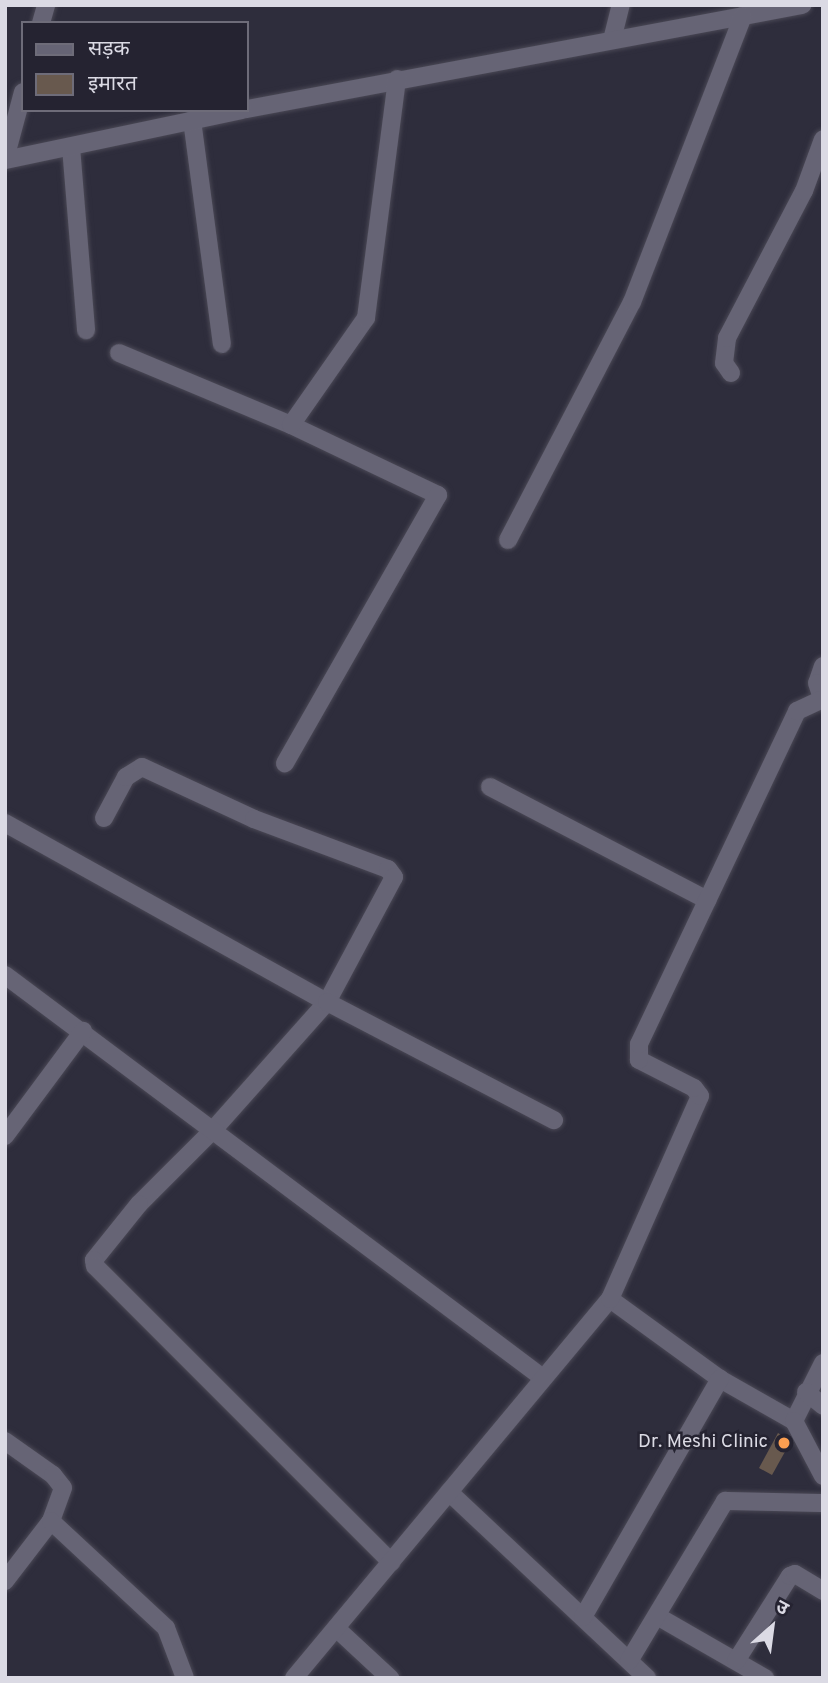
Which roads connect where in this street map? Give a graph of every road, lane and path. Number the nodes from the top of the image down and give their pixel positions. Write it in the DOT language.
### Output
graph roads {
  1 [pos="621,5"];
  2 [pos="793,6"];
  3 [pos="743,16"];
  4 [pos="612,40"];
  5 [pos="397,79"];
  6 [pos="21,100"];
  7 [pos="248,109"];
  8 [pos="234,112"];
  9 [pos="192,120"];
  10 [pos="823,139"];
  11 [pos="71,147"];
  12 [pos="5,160"];
  13 [pos="86,330"];
  14 [pos="222,344"];
  15 [pos="119,354"];
  16 [pos="731,373"];
  17 [pos="290,425"];
  18 [pos="508,540"];
  19 [pos="823,666"];
  20 [pos="822,701"];
  21 [pos="285,763"];
  22 [pos="490,787"];
  23 [pos="104,818"];
  24 [pos="5,823"];
  25 [pos="707,900"];
  26 [pos="5,975"];
  27 [pos="327,1002"];
  28 [pos="83,1031"];
  29 [pos="554,1120"];
  30 [pos="212,1131"];
  31 [pos="5,1136"];
  32 [pos="610,1299"];
  33 [pos="823,1363"];
  34 [pos="543,1378"];
  35 [pos="720,1379"];
  36 [pos="806,1392"];
  37 [pos="823,1406"];
  38 [pos="794,1422"];
  39 [pos="5,1441"];
  40 [pos="823,1476"];
  41 [pos="449,1492"];
  42 [pos="823,1503"];
  43 [pos="51,1521"];
  44 [pos="391,1562"];
  45 [pos="5,1581"];
  46 [pos="823,1591"];
  47 [pos="657,1616"];
  48 [pos="583,1618"];
  49 [pos="335,1628"];
  50 [pos="629,1661"];
  51 [pos="736,1661"];
  52 [pos="185,1678"];
  53 [pos="294,1678"];
  54 [pos="390,1678"];
  55 [pos="647,1678"];
  56 [pos="765,1678"];
  1 -- 4 [label="street"];
  2 -- 3 [label="street"];
  3 -- 4 [label="street"];
  3 -- 18 [label="street"];
  4 -- 5 [label="street"];
  5 -- 7 [label="street"];
  5 -- 17 [label="street"];
  6 -- 12 [label="street"];
  8 -- 9 [label="street"];
  9 -- 11 [label="street"];
  9 -- 14 [label="street"];
  10 -- 16 [label="street"];
  11 -- 12 [label="street"];
  11 -- 13 [label="street"];
  15 -- 17 [label="street"];
  17 -- 21 [label="street"];
  19 -- 20 [label="street"];
  20 -- 25 [label="street"];
  22 -- 25 [label="street"];
  23 -- 27 [label="street"];
  24 -- 27 [label="street"];
  25 -- 32 [label="street"];
  26 -- 28 [label="street"];
  27 -- 29 [label="street"];
  27 -- 30 [label="street"];
  28 -- 30 [label="street"];
  28 -- 31 [label="street"];
  30 -- 34 [label="street"];
  30 -- 44 [label="street"];
  32 -- 34 [label="street"];
  32 -- 35 [label="street"];
  33 -- 36 [label="street"];
  34 -- 41 [label="street"];
  35 -- 38 [label="street"];
  35 -- 48 [label="street"];
  36 -- 37 [label="street"];
  36 -- 38 [label="street"];
  38 -- 40 [label="street"];
  39 -- 43 [label="street"];
  41 -- 44 [label="street"];
  41 -- 48 [label="street"];
  42 -- 47 [label="street"];
  43 -- 45 [label="street"];
  43 -- 52 [label="street"];
  44 -- 49 [label="street"];
  46 -- 51 [label="street"];
  47 -- 50 [label="street"];
  47 -- 51 [label="street"];
  48 -- 50 [label="street"];
  49 -- 53 [label="street"];
  49 -- 54 [label="street"];
  50 -- 55 [label="street"];
  51 -- 56 [label="street"];
}
